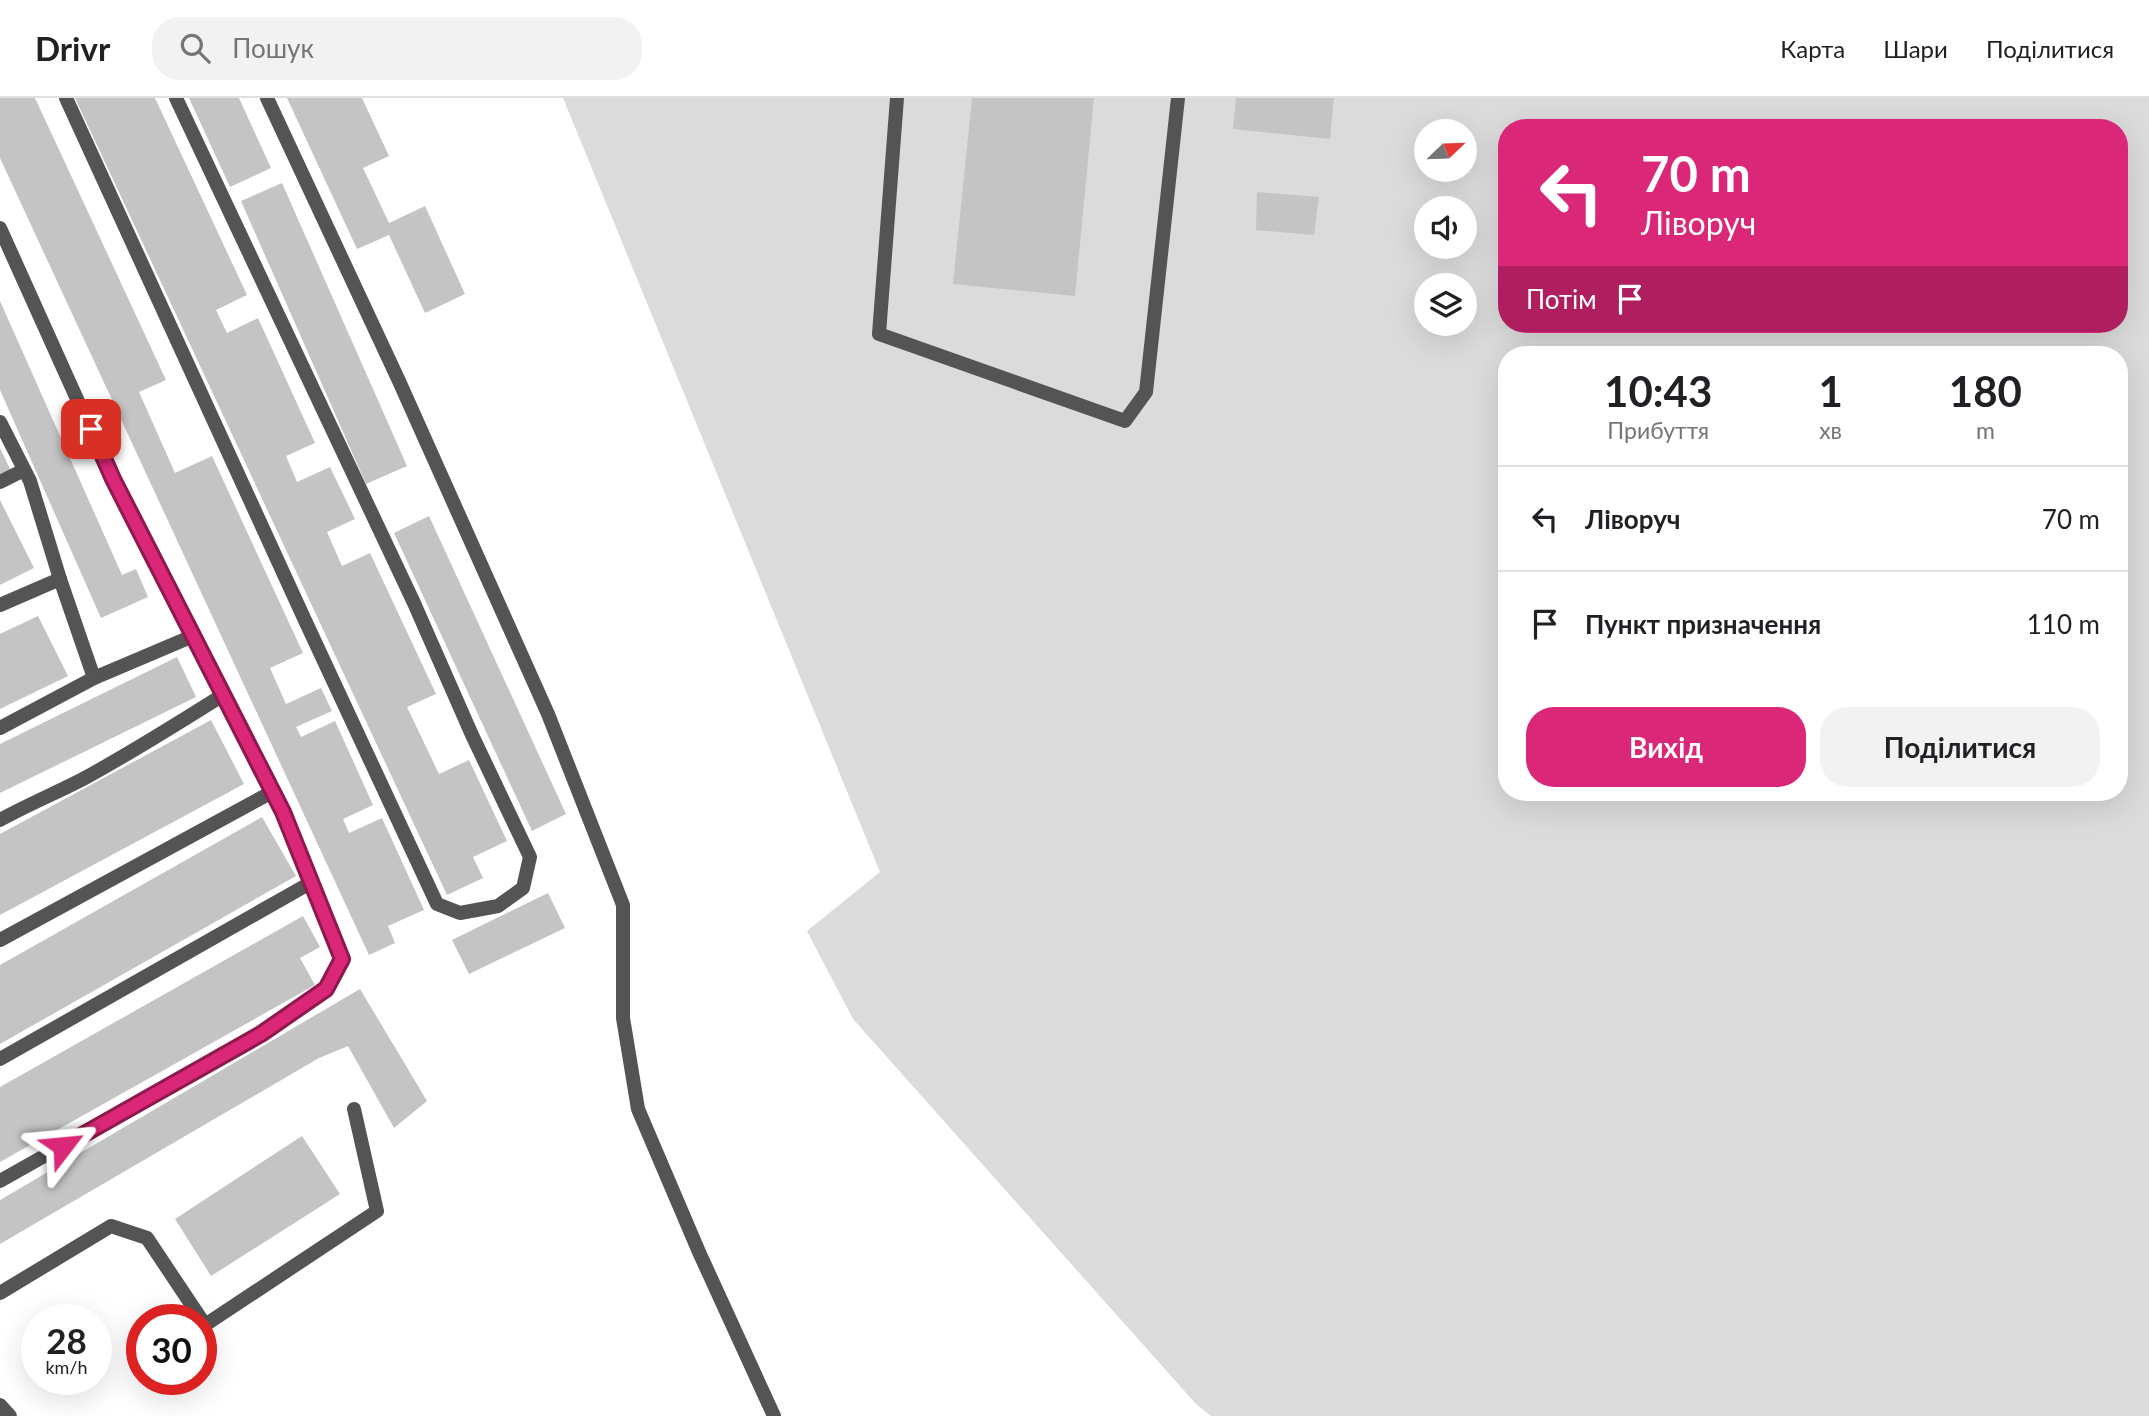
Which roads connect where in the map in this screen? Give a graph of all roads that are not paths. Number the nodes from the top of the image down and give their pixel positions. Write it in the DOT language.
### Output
graph roads {
  1 [pos="66,98"];
  2 [pos="176,98"];
  3 [pos="267,98"];
  4 [pos="897,98"];
  5 [pos="1178,98"];
  6 [pos="0,228"];
  7 [pos="0,422"];
  8 [pos="23,470"];
  9 [pos="0,482"];
  10 [pos="60,579"];
  11 [pos="0,605"];
  12 [pos="193,636"];
  13 [pos="94,678"];
  14 [pos="223,695"];
  15 [pos="0,728"];
  16 [pos="272,792"];
  17 [pos="0,820"];
  18 [pos="312,882"];
  19 [pos="0,940"];
  20 [pos="0,1059"];
  21 [pos="355,1109"];
  22 [pos="0,1181"];
  23 [pos="0,1293"];
  24 [pos="0,1405"];
  25 [pos="10,1416"];
  26 [pos="774,1416"];
  1 -- 2 [label="street"];
  3 -- 26 [label="street"];
  4 -- 5 [label="street"];
  6 -- 12 [label="street"];
  7 -- 8 [label="street"];
  8 -- 9 [label="street"];
  8 -- 10 [label="street"];
  10 -- 11 [label="street"];
  10 -- 13 [label="street"];
  12 -- 13 [label="street"];
  12 -- 14 [label="street"];
  13 -- 15 [label="street"];
  14 -- 16 [label="street"];
  14 -- 17 [label="street"];
  16 -- 18 [label="street"];
  16 -- 19 [label="street"];
  18 -- 20 [label="street"];
  18 -- 22 [label="street"];
  21 -- 23 [label="street"];
  24 -- 25 [label="street"];
}
